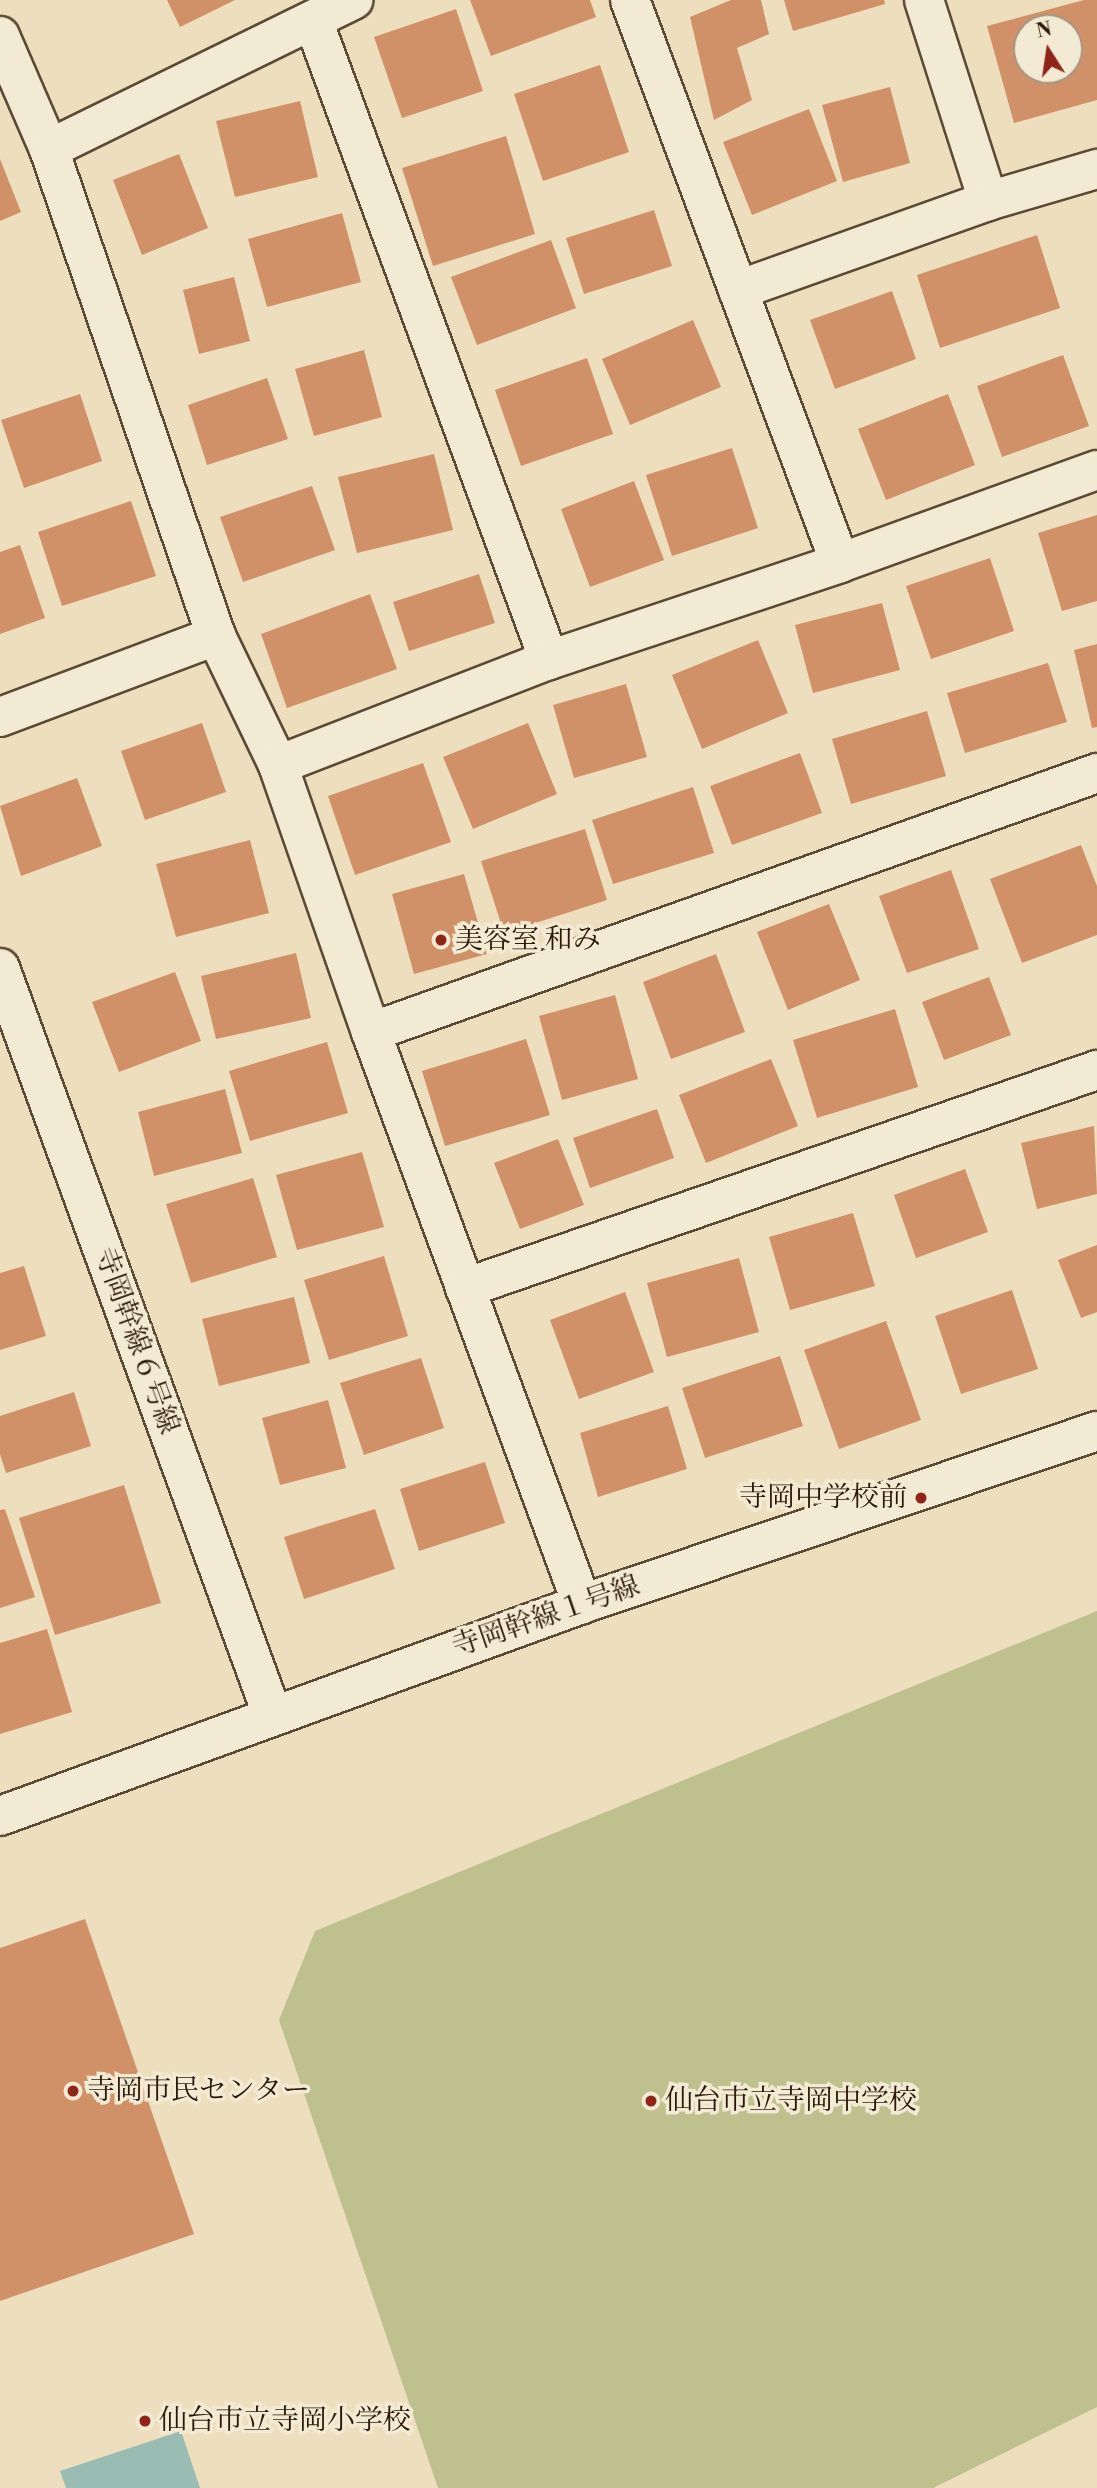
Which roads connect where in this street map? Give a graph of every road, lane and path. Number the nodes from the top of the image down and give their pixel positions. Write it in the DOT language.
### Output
graph roads {
  1 [pos="353,0"];
  2 [pos="630,0"];
  3 [pos="924,0"];
  4 [pos="314,23"];
  5 [pos="0,36"];
  6 [pos="49,149"];
  7 [pos="1097,169"];
  8 [pos="988,201"];
  9 [pos="738,290"];
  10 [pos="1097,470"];
  11 [pos="840,563"];
  12 [pos="216,636"];
  13 [pos="549,660"];
  14 [pos="0,717"];
  15 [pos="278,765"];
  16 [pos="1097,773"];
  17 [pos="0,968"];
  18 [pos="371,1032"];
  19 [pos="1097,1070"];
  20 [pos="465,1288"];
  21 [pos="1097,1431"];
  22 [pos="582,1604"];
  23 [pos="272,1714"];
  24 [pos="0,1816"];
  1 -- 4 [label="street"];
  2 -- 9 [label="street"];
  3 -- 8 [label="street"];
  4 -- 6 [label="street"];
  4 -- 13 [label="street"];
  5 -- 6 [label="street"];
  6 -- 12 [label="street"];
  7 -- 8 [label="street"];
  8 -- 9 [label="street"];
  9 -- 11 [label="street"];
  10 -- 11 [label="street"];
  11 -- 13 [label="street"];
  12 -- 14 [label="street"];
  12 -- 15 [label="street"];
  13 -- 15 [label="street"];
  15 -- 18 [label="street"];
  16 -- 18 [label="street"];
  17 -- 23 [label="street, 寺岡幹線６号線"];
  18 -- 20 [label="street"];
  19 -- 20 [label="street"];
  20 -- 22 [label="street"];
  21 -- 22 [label="street, 寺岡幹線１号線"];
  22 -- 23 [label="street, 寺岡幹線１号線"];
  23 -- 24 [label="street, 寺岡幹線１号線"];
}
